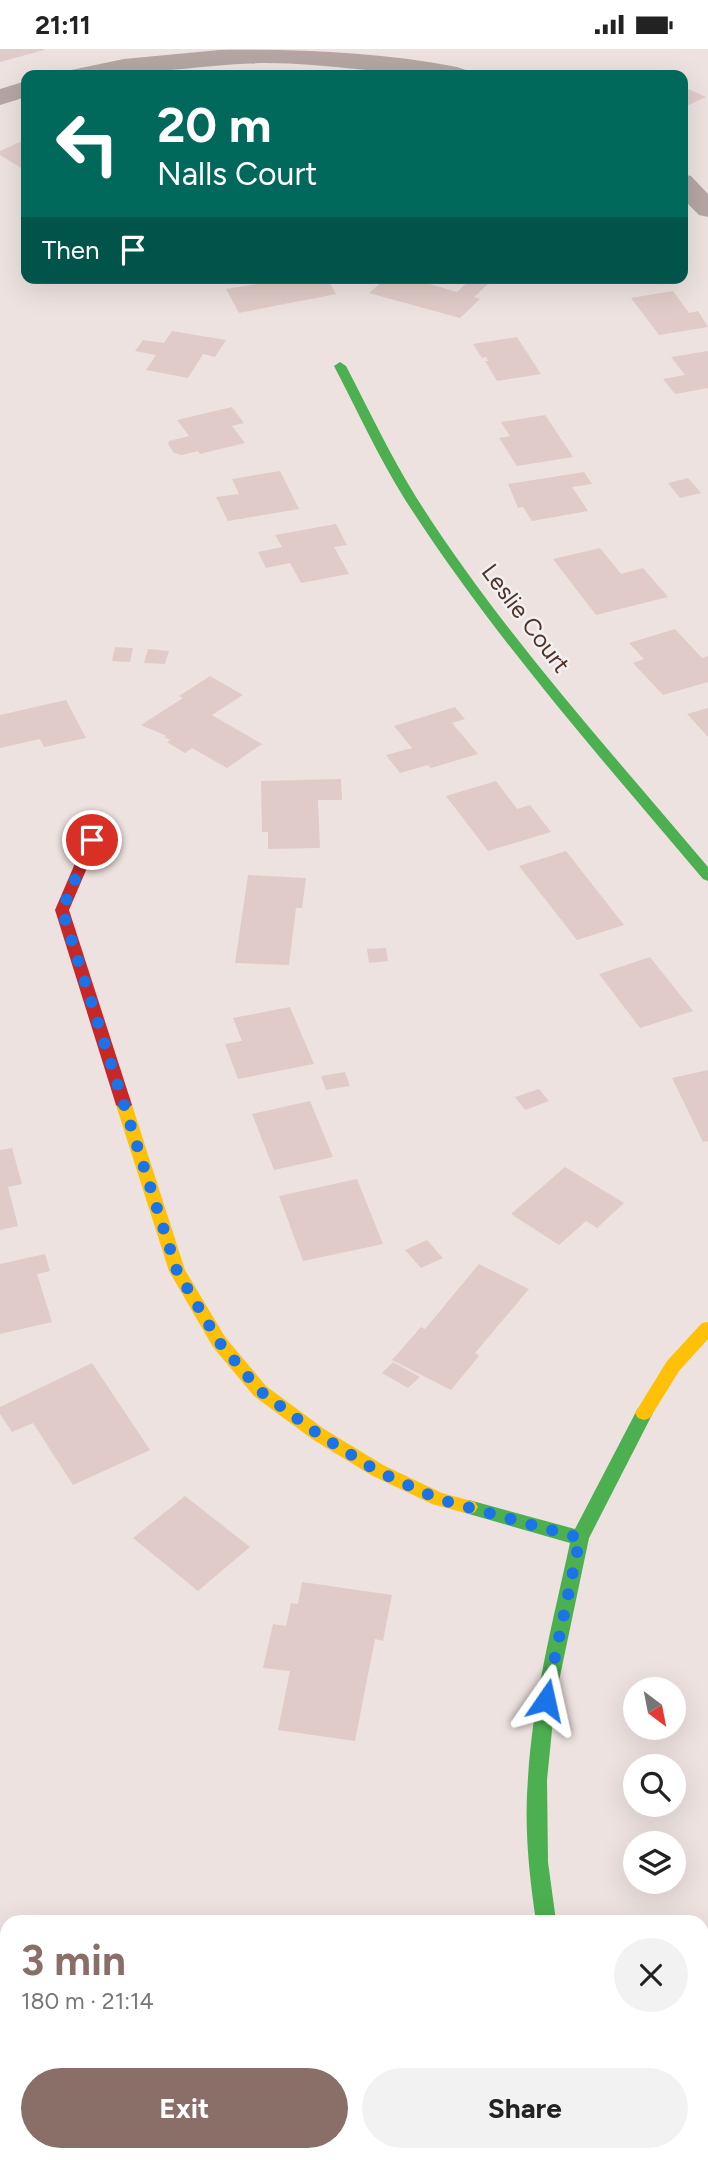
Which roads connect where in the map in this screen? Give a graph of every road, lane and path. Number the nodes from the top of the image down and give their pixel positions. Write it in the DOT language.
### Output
graph roads {
  1 [pos="113,70"];
  2 [pos="425,70"];
  3 [pos="21,91"];
  4 [pos="0,97"];
  5 [pos="688,188"];
  6 [pos="708,209"];
  7 [pos="340,366"];
  8 [pos="92,840"];
  9 [pos="708,876"];
  10 [pos="708,1328"];
  11 [pos="580,1538"];
  12 [pos="545,1915"];
  1 -- 2 [label="street"];
  3 -- 4 [label="street"];
  5 -- 6 [label="street"];
  7 -- 9 [label="street, Leslie Court"];
  8 -- 11 [label="street"];
  10 -- 11 [label="street"];
  11 -- 12 [label="street"];
}
